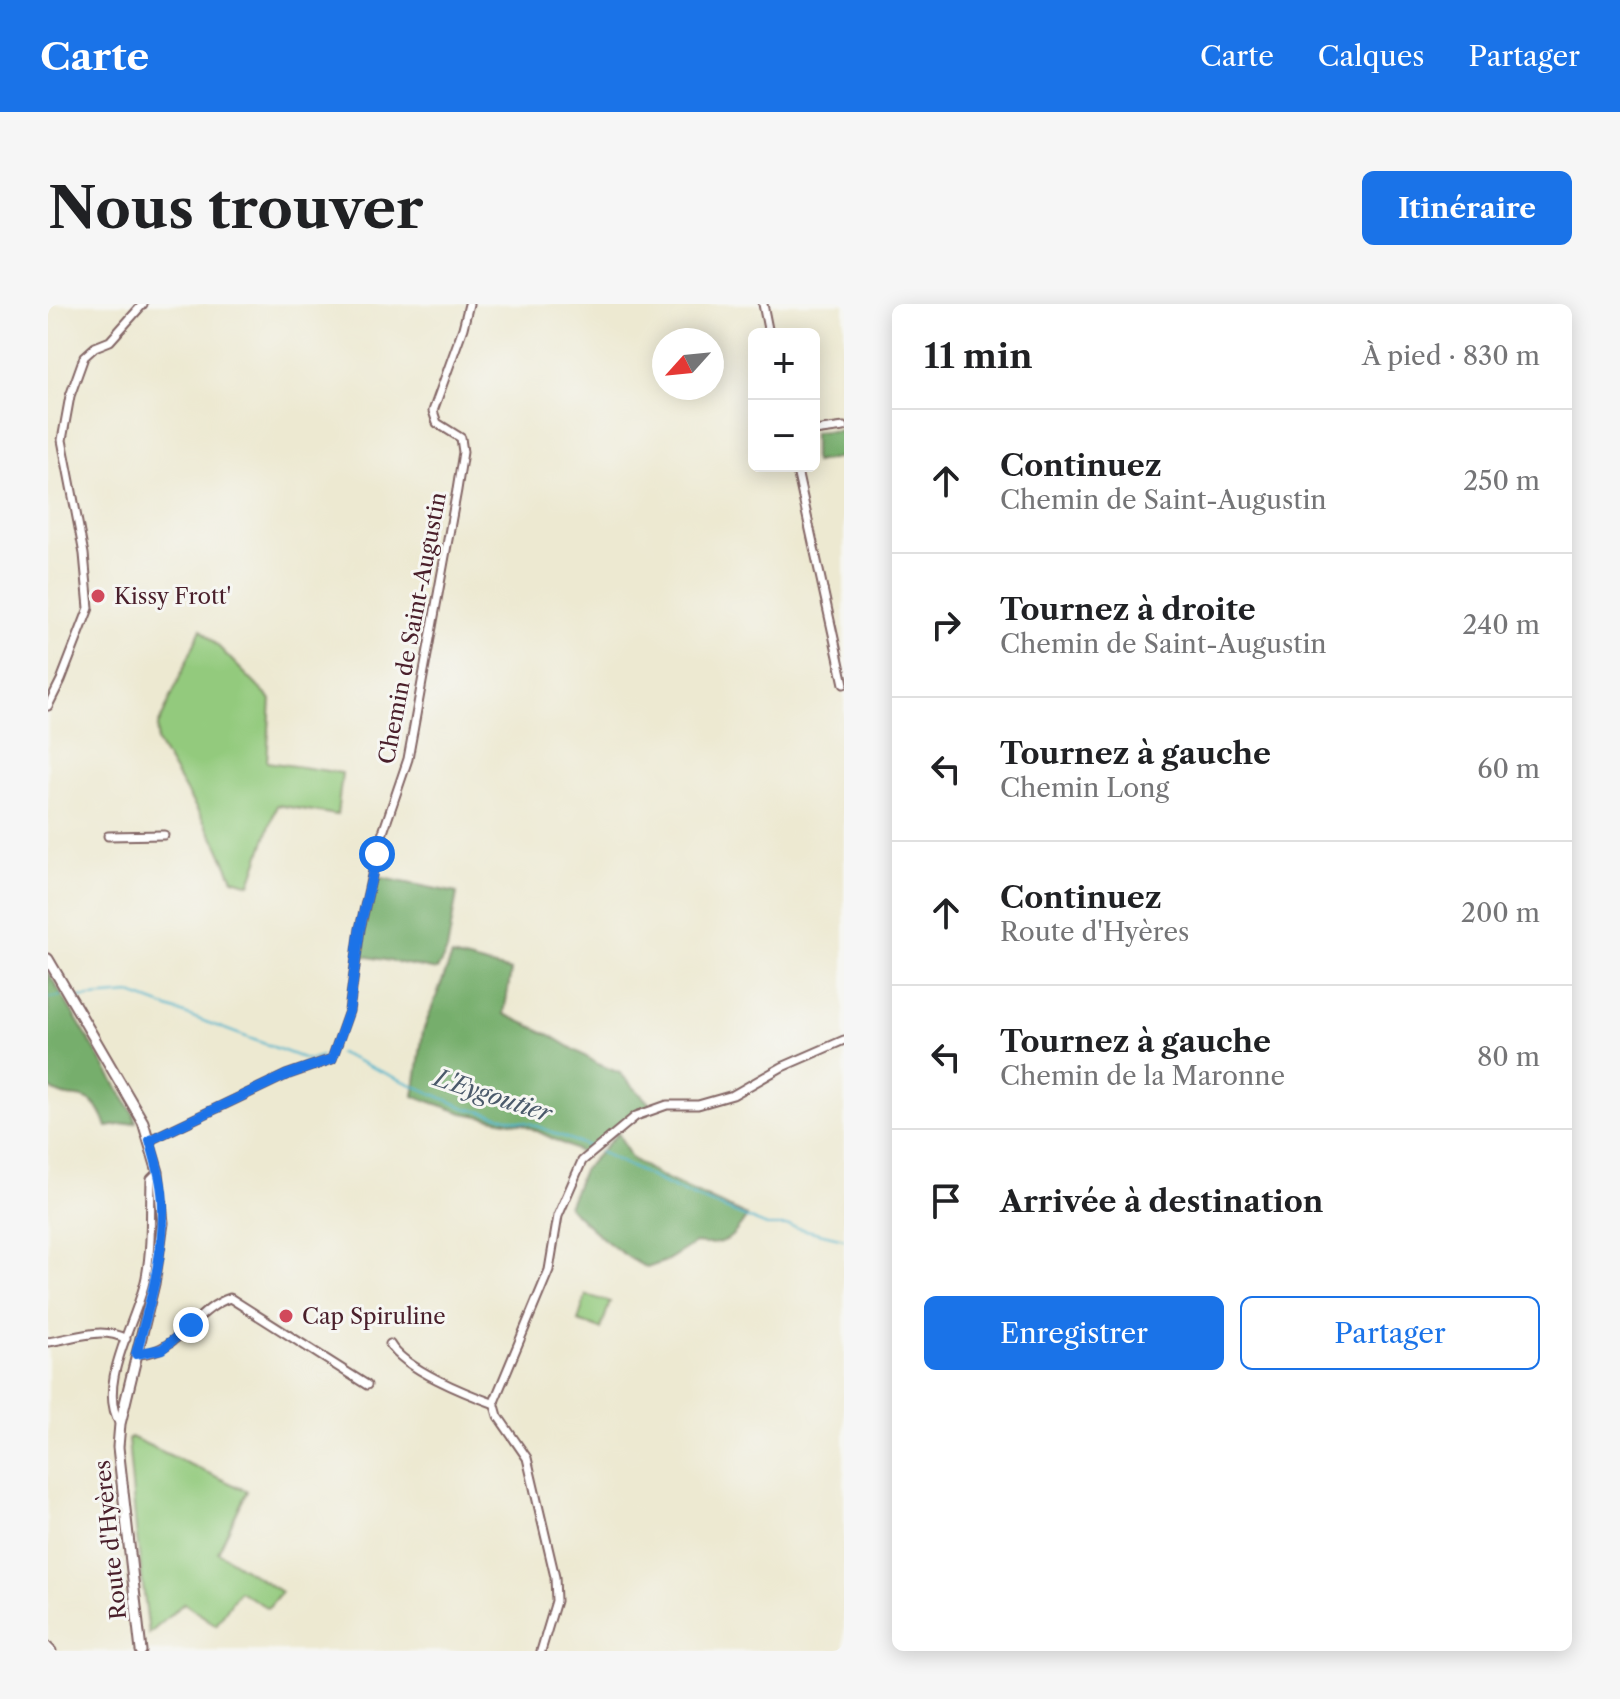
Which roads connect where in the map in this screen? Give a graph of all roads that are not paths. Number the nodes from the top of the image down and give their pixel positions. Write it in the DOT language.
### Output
graph roads {
  1 [pos="143,304"];
  2 [pos="469,304"];
  3 [pos="763,304"];
  4 [pos="768,328"];
  5 [pos="844,427"];
  6 [pos="820,430"];
  7 [pos="797,472"];
  8 [pos="844,684"];
  9 [pos="48,706"];
  10 [pos="164,835"];
  11 [pos="108,836"];
  12 [pos="48,959"];
  13 [pos="844,1040"];
  14 [pos="150,1140"];
  15 [pos="155,1175"];
  16 [pos="126,1339"];
  17 [pos="48,1342"];
  18 [pos="390,1344"];
  19 [pos="136,1354"];
  20 [pos="367,1385"];
  21 [pos="495,1404"];
  22 [pos="120,1424"];
  23 [pos="141,1651"];
  24 [pos="541,1651"];
  1 -- 9 [label="street"];
  2 -- 14 [label="street, Chemin de Saint-Augustin"];
  3 -- 4 [label="street"];
  5 -- 6 [label="street"];
  7 -- 8 [label="street"];
  10 -- 11 [label="street"];
  12 -- 14 [label="main road, Route d'Hyères"];
  13 -- 21 [label="street"];
  14 -- 15 [label="main road, Route d'Hyères"];
  15 -- 16 [label="street, Route d'Hyères"];
  15 -- 19 [label="main road, Route d'Hyères"];
  16 -- 17 [label="street"];
  16 -- 22 [label="street, Route d'Hyères"];
  18 -- 21 [label="street"];
  19 -- 20 [label="street"];
  19 -- 22 [label="main road, Route d'Hyères"];
  21 -- 24 [label="street"];
  22 -- 23 [label="main road, Route d'Hyères"];
}
